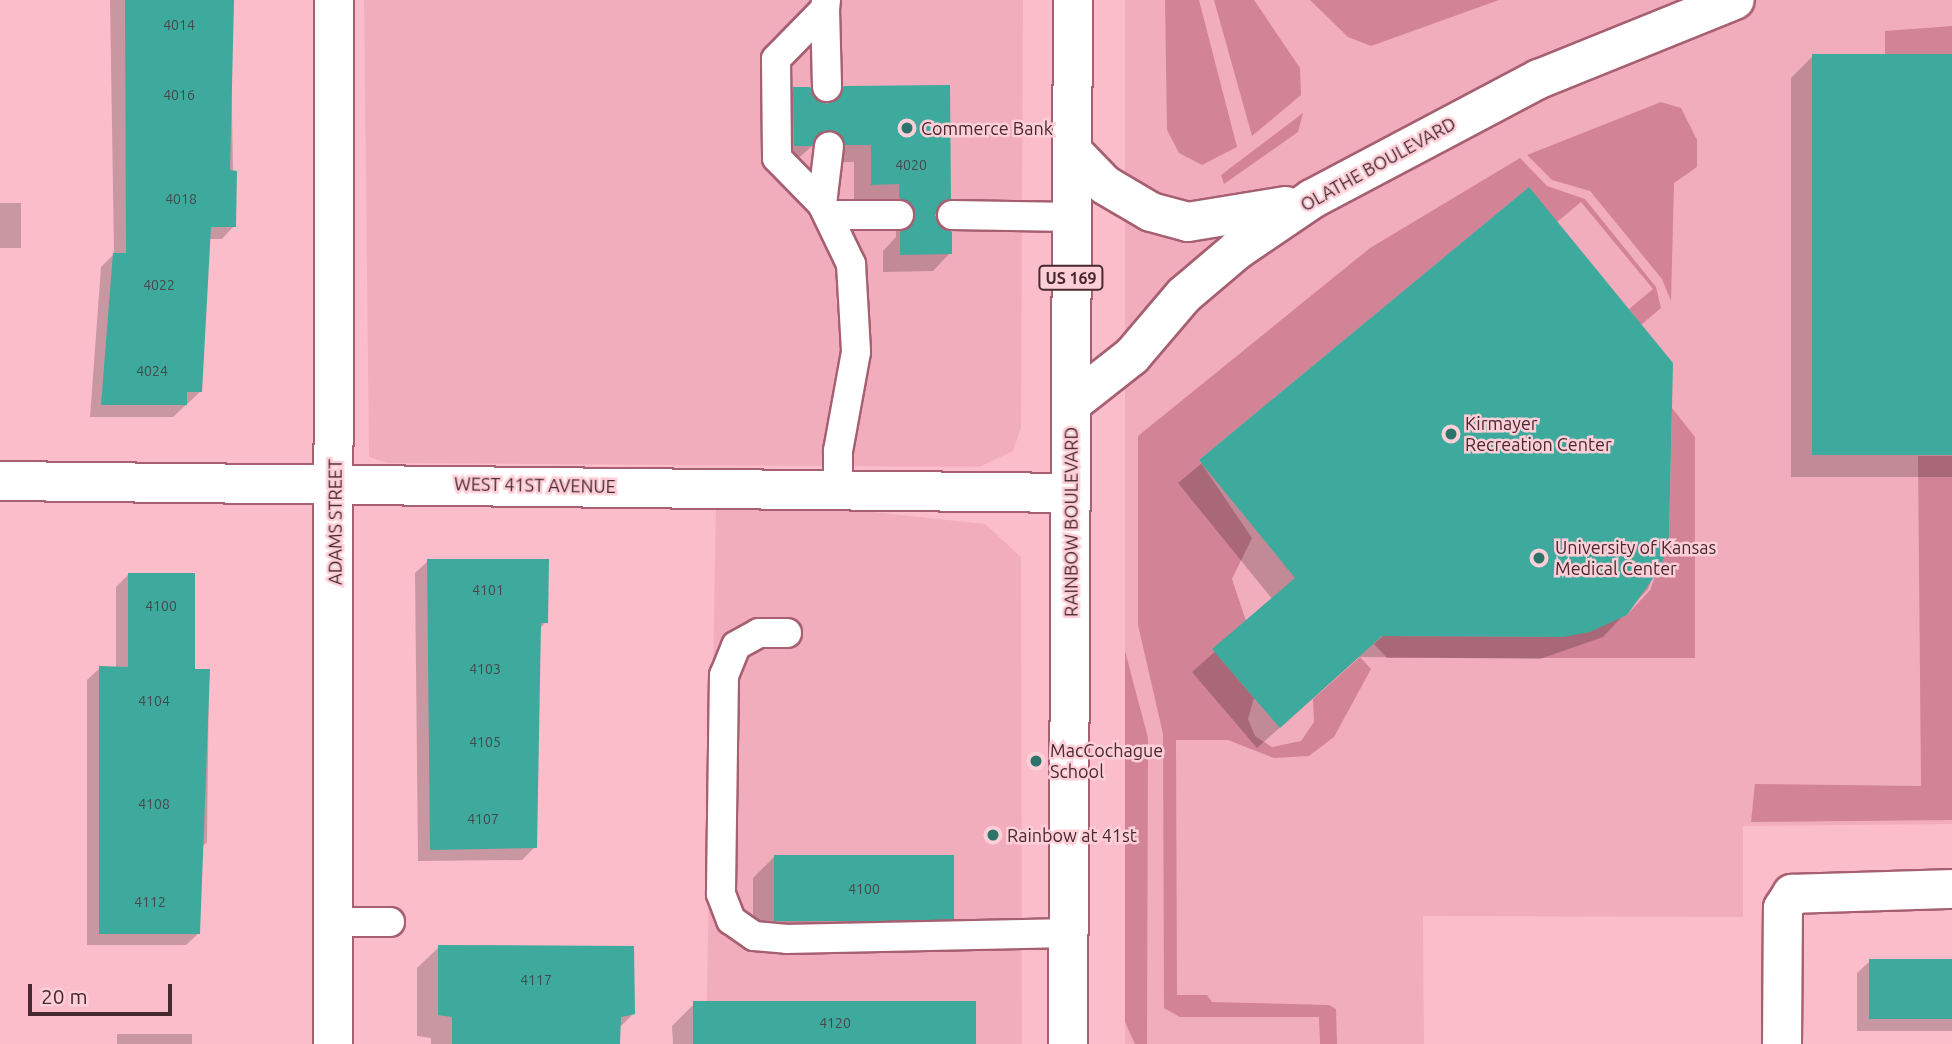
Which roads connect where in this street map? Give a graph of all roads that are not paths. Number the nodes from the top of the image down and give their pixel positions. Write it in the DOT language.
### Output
graph roads {
  1 [pos="334,0"];
  2 [pos="1073,0"];
  3 [pos="1735,0"];
  4 [pos="826,5"];
  5 [pos="827,87"];
  6 [pos="829,146"];
  7 [pos="1072,151"];
  8 [pos="1312,199"];
  9 [pos="826,210"];
  10 [pos="899,215"];
  11 [pos="952,215"];
  12 [pos="1072,217"];
  13 [pos="1070,404"];
  14 [pos="0,481"];
  15 [pos="335,483"];
  16 [pos="838,490"];
  17 [pos="1070,493"];
  18 [pos="787,633"];
  19 [pos="1952,889"];
  20 [pos="333,922"];
  21 [pos="390,922"];
  22 [pos="1069,933"];
  23 [pos="332,1044"];
  24 [pos="1068,1044"];
  25 [pos="1782,1044"];
  1 -- 15 [label="street, ADAMS STREET"];
  2 -- 7 [label="street, RAINBOW BOULEVARD / US 169"];
  3 -- 8 [label="street, OLATHE BOULEVARD"];
  4 -- 5 [label="lane"];
  4 -- 9 [label="lane"];
  6 -- 9 [label="lane"];
  7 -- 8 [label="street"];
  7 -- 12 [label="street, RAINBOW BOULEVARD / US 169"];
  8 -- 13 [label="street, OLATHE BOULEVARD"];
  9 -- 10 [label="lane"];
  9 -- 16 [label="lane"];
  11 -- 12 [label="lane"];
  12 -- 13 [label="street, RAINBOW BOULEVARD / US 169"];
  13 -- 17 [label="street, RAINBOW BOULEVARD / US 169"];
  14 -- 15 [label="street, WEST 41ST AVENUE"];
  15 -- 16 [label="street, WEST 41ST AVENUE"];
  15 -- 20 [label="street, ADAMS STREET"];
  16 -- 17 [label="street, WEST 41ST AVENUE"];
  17 -- 22 [label="street, RAINBOW BOULEVARD / US 169"];
  18 -- 22 [label="lane"];
  19 -- 25 [label="street"];
  20 -- 21 [label="lane"];
  20 -- 23 [label="street, ADAMS STREET"];
  22 -- 24 [label="street, RAINBOW BOULEVARD / US 169"];
}
